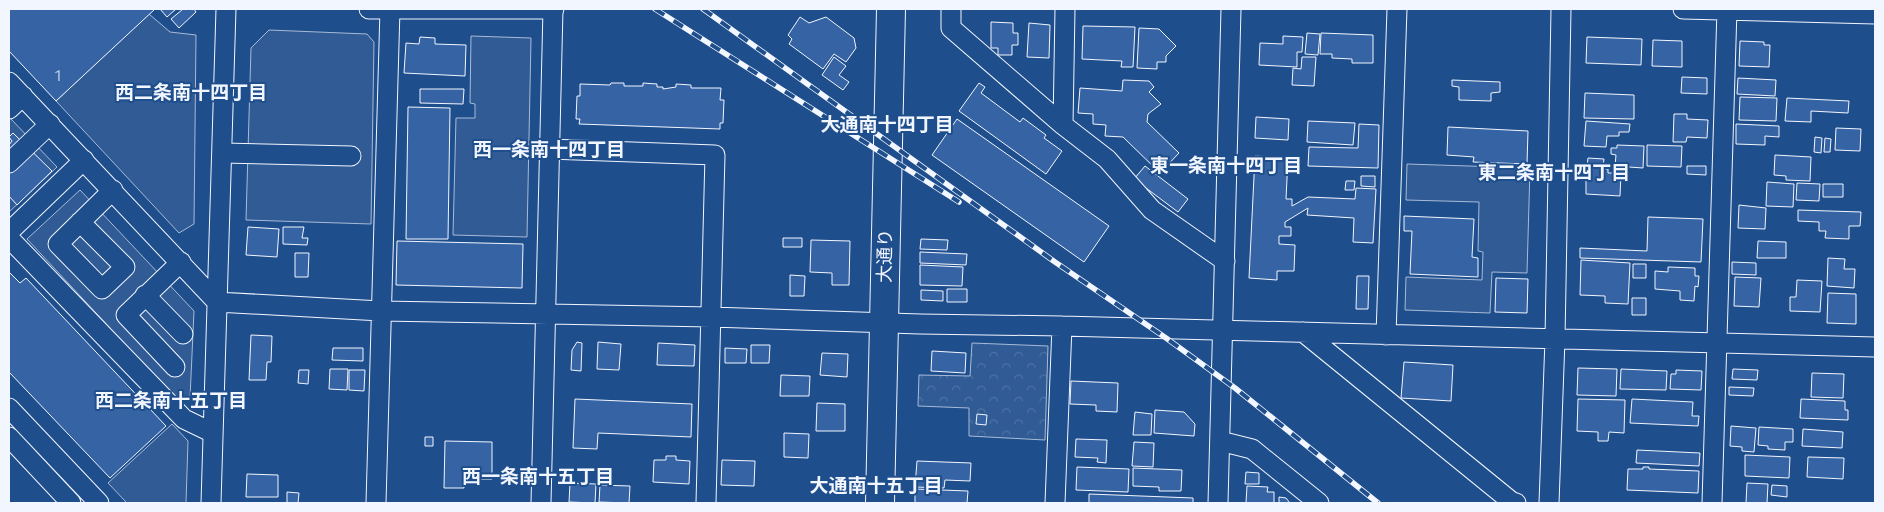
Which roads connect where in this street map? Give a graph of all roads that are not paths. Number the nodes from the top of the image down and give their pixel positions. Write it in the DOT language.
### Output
graph roads {
  1 [pos="226,9"];
  2 [pos="369,9"];
  3 [pos="465,9"];
  4 [pos="553,9"];
  5 [pos="891,9"];
  6 [pos="951,9"];
  7 [pos="1065,9"];
  8 [pos="1231,9"];
  9 [pos="1397,9"];
  10 [pos="1561,9"];
  11 [pos="1683,9"];
  12 [pos="1727,9"];
  13 [pos="390,10"];
  14 [pos="1875,14"];
  15 [pos="9,82"];
  16 [pos="23,96"];
  17 [pos="9,109"];
  18 [pos="50,124"];
  19 [pos="1063,125"];
  20 [pos="549,150"];
  21 [pos="222,153"];
  22 [pos="351,156"];
  23 [pos="84,160"];
  24 [pos="9,163"];
  25 [pos="113,190"];
  26 [pos="80,222"];
  27 [pos="9,232"];
  28 [pos="9,238"];
  29 [pos="1225,261"];
  30 [pos="181,262"];
  31 [pos="145,295"];
  32 [pos="217,302"];
  33 [pos="381,311"];
  34 [pos="546,315"];
  35 [pos="710,317"];
  36 [pos="884,323"];
  37 [pos="1062,326"];
  38 [pos="1223,330"];
  39 [pos="1303,332"];
  40 [pos="182,334"];
  41 [pos="1386,335"];
  42 [pos="1555,339"];
  43 [pos="1717,343"];
  44 [pos="1875,347"];
  45 [pos="175,367"];
  46 [pos="9,408"];
  47 [pos="213,434"];
  48 [pos="9,437"];
  49 [pos="1220,441"];
  50 [pos="70,503"];
  51 [pos="99,503"];
  52 [pos="211,503"];
  53 [pos="376,503"];
  54 [pos="541,503"];
  55 [pos="706,503"];
  56 [pos="880,503"];
  57 [pos="1055,503"];
  58 [pos="1218,503"];
  59 [pos="1319,503"];
  60 [pos="1516,503"];
  61 [pos="1549,503"];
  62 [pos="1712,503"];
  1 -- 21 [label="street"];
  2 -- 13 [label="street"];
  3 -- 4 [label="street"];
  3 -- 13 [label="street"];
  4 -- 20 [label="street"];
  5 -- 36 [label="highway, 大通り"];
  6 -- 19 [label="street"];
  7 -- 19 [label="street"];
  8 -- 29 [label="street"];
  9 -- 41 [label="street"];
  10 -- 42 [label="street"];
  11 -- 12 [label="street"];
  12 -- 14 [label="street"];
  12 -- 43 [label="street"];
  13 -- 33 [label="street"];
  15 -- 16 [label="street"];
  16 -- 17 [label="street"];
  16 -- 18 [label="street"];
  18 -- 23 [label="street"];
  18 -- 24 [label="street"];
  19 -- 29 [label="street"];
  20 -- 34 [label="street"];
  20 -- 35 [label="street"];
  21 -- 22 [label="street"];
  21 -- 32 [label="street"];
  23 -- 25 [label="street"];
  23 -- 27 [label="street"];
  25 -- 26 [label="street"];
  25 -- 30 [label="street"];
  28 -- 47 [label="street"];
  29 -- 38 [label="street"];
  30 -- 31 [label="street"];
  30 -- 32 [label="street"];
  31 -- 40 [label="street"];
  31 -- 45 [label="street"];
  32 -- 33 [label="street"];
  32 -- 47 [label="street"];
  33 -- 34 [label="street"];
  33 -- 53 [label="street"];
  34 -- 35 [label="street"];
  34 -- 54 [label="street"];
  35 -- 36 [label="street"];
  35 -- 55 [label="street"];
  36 -- 37 [label="street"];
  36 -- 56 [label="highway, 大通り"];
  37 -- 38 [label="street"];
  37 -- 57 [label="street"];
  38 -- 39 [label="street"];
  38 -- 49 [label="street"];
  39 -- 41 [label="street"];
  39 -- 60 [label="street"];
  41 -- 42 [label="street"];
  42 -- 43 [label="street"];
  42 -- 61 [label="street"];
  43 -- 44 [label="street"];
  43 -- 62 [label="street"];
  46 -- 51 [label="street"];
  47 -- 52 [label="street"];
  48 -- 50 [label="street"];
  49 -- 58 [label="street"];
  49 -- 59 [label="street"];
}
